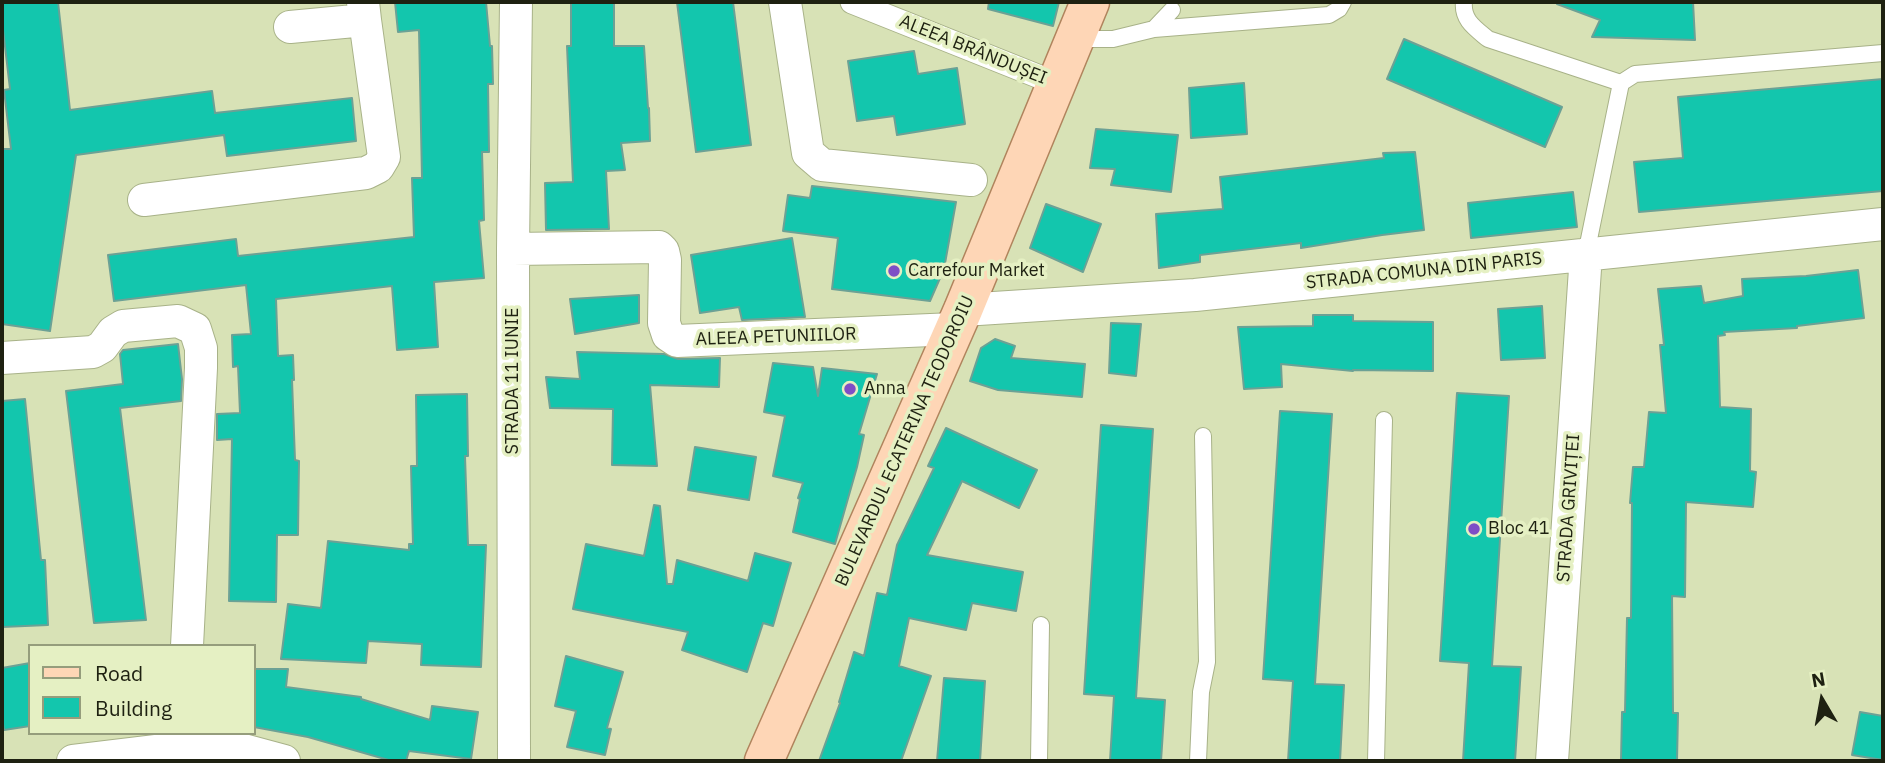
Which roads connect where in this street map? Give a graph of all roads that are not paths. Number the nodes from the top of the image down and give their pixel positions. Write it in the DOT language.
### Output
graph roads {
  1 [pos="516,2"];
  2 [pos="785,2"];
  3 [pos="852,2"];
  4 [pos="1090,2"];
  5 [pos="1343,2"];
  6 [pos="1464,2"];
  7 [pos="1172,10"];
  8 [pos="364,11"];
  9 [pos="290,27"];
  10 [pos="1154,29"];
  11 [pos="1074,40"];
  12 [pos="1883,53"];
  13 [pos="1055,83"];
  14 [pos="1621,83"];
  15 [pos="971,180"];
  16 [pos="144,200"];
  17 [pos="1883,224"];
  18 [pos="513,249"];
  19 [pos="1586,254"];
  20 [pos="959,320"];
  21 [pos="2,358"];
  22 [pos="1384,420"];
  23 [pos="1203,436"];
  24 [pos="1041,625"];
  25 [pos="187,644"];
  26 [pos="183,740"];
  27 [pos="73,761"];
  28 [pos="284,761"];
  29 [pos="514,761"];
  30 [pos="764,761"];
  31 [pos="1039,761"];
  32 [pos="1198,761"];
  33 [pos="1376,761"];
  34 [pos="1552,761"];
  1 -- 18 [label="street, STRADA 11 IUNIE"];
  2 -- 15 [label="street"];
  3 -- 13 [label="street, ALEEA BRÂNDUȘEI"];
  4 -- 11 [label="main road, BULEVARDUL ECATERINA TEODOROIU"];
  5 -- 10 [label="lane"];
  6 -- 14 [label="lane"];
  7 -- 10 [label="lane"];
  8 -- 9 [label="street"];
  8 -- 16 [label="street"];
  10 -- 11 [label="lane"];
  11 -- 13 [label="main road, BULEVARDUL ECATERINA TEODOROIU"];
  12 -- 14 [label="lane"];
  13 -- 20 [label="main road, BULEVARDUL ECATERINA TEODOROIU"];
  14 -- 19 [label="lane"];
  17 -- 19 [label="street, STRADA COMUNA DIN PARIS"];
  18 -- 20 [label="street, ALEEA PETUNIILOR"];
  18 -- 29 [label="street, STRADA 11 IUNIE"];
  19 -- 20 [label="street, STRADA COMUNA DIN PARIS"];
  19 -- 34 [label="street, STRADA GRIVIȚEI"];
  20 -- 30 [label="main road, BULEVARDUL ECATERINA TEODOROIU"];
  21 -- 25 [label="street"];
  22 -- 33 [label="lane"];
  23 -- 32 [label="lane"];
  24 -- 31 [label="lane"];
  26 -- 27 [label="street"];
  26 -- 28 [label="street"];
}
